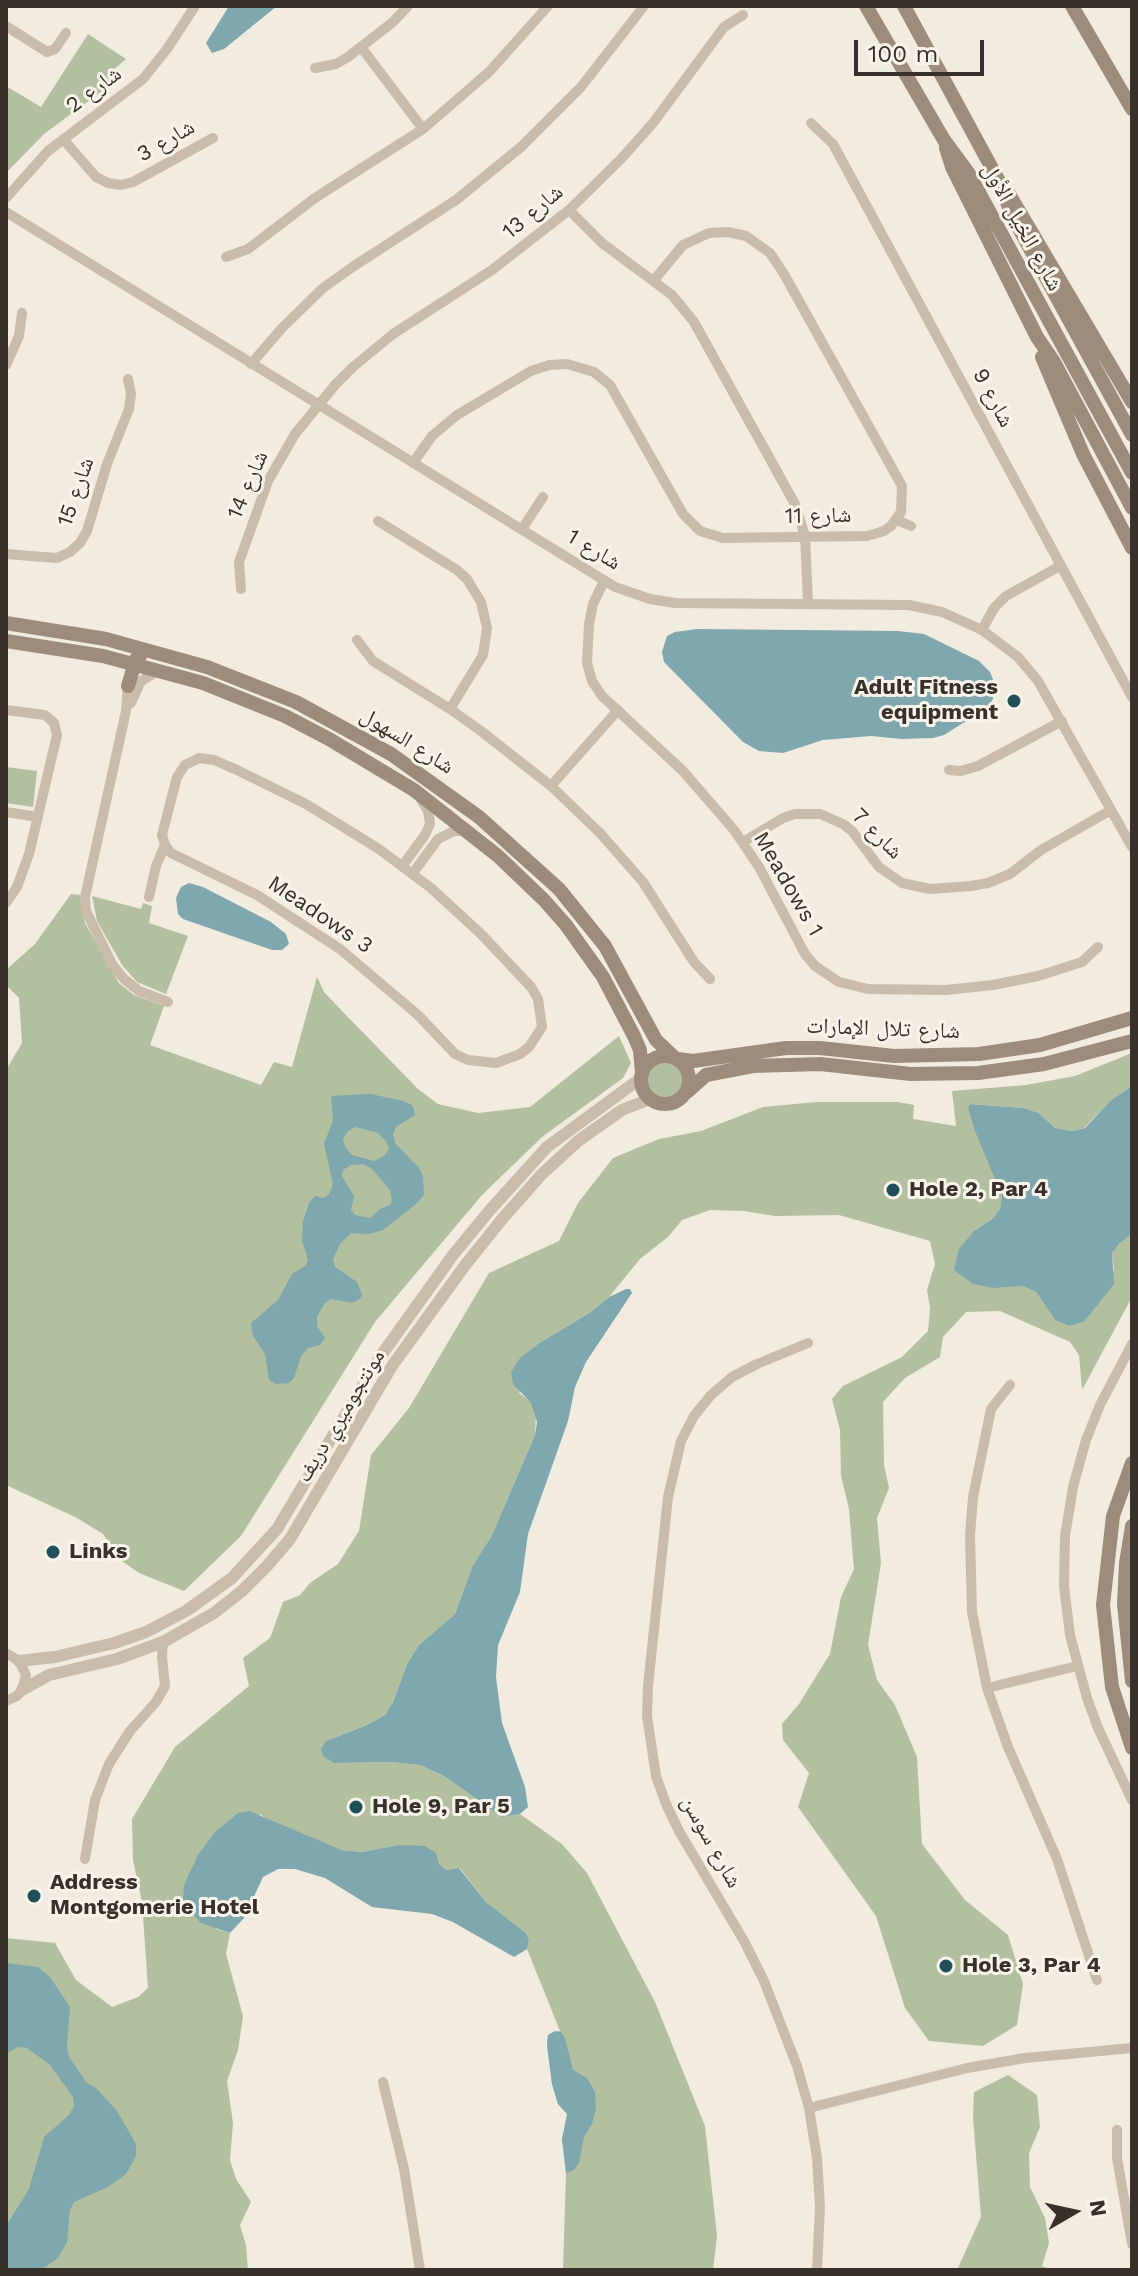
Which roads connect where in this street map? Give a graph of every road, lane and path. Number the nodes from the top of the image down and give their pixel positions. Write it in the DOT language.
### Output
graph roads {
  1 [pos="195,6"];
  2 [pos="408,6"];
  3 [pos="548,6"];
  4 [pos="644,6"];
  5 [pos="866,6"];
  6 [pos="904,6"];
  7 [pos="1072,6"];
  8 [pos="743,15"];
  9 [pos="6,26"];
  10 [pos="66,33"];
  11 [pos="361,47"];
  12 [pos="315,68"];
  13 [pos="1132,109"];
  14 [pos="811,123"];
  15 [pos="423,129"];
  16 [pos="213,138"];
  17 [pos="63,139"];
  18 [pos="944,140"];
  19 [pos="1001,185"];
  20 [pos="6,198"];
  21 [pos="569,210"];
  22 [pos="6,212"];
  23 [pos="226,257"];
  24 [pos="654,280"];
  25 [pos="22,313"];
  26 [pos="1037,337"];
  27 [pos="251,364"];
  28 [pos="6,365"];
  29 [pos="128,379"];
  30 [pos="1132,402"];
  31 [pos="318,406"];
  32 [pos="1132,435"];
  33 [pos="413,463"];
  34 [pos="1132,473"];
  35 [pos="543,497"];
  36 [pos="1132,508"];
  37 [pos="897,520"];
  38 [pos="378,521"];
  39 [pos="911,526"];
  40 [pos="522,529"];
  41 [pos="805,536"];
  42 [pos="1132,548"];
  43 [pos="6,554"];
  44 [pos="1060,566"];
  45 [pos="604,581"];
  46 [pos="241,589"];
  47 [pos="808,603"];
  48 [pos="6,623"];
  49 [pos="982,630"];
  50 [pos="357,640"];
  51 [pos="6,641"];
  52 [pos="116,659"];
  53 [pos="135,664"];
  54 [pos="207,667"];
  55 [pos="160,671"];
  56 [pos="128,686"];
  57 [pos="1132,697"];
  58 [pos="450,709"];
  59 [pos="6,710"];
  60 [pos="618,710"];
  61 [pos="126,711"];
  62 [pos="1062,721"];
  63 [pos="949,770"];
  64 [pos="551,786"];
  65 [pos="414,790"];
  66 [pos="1111,810"];
  67 [pos="6,812"];
  68 [pos="38,817"];
  69 [pos="428,831"];
  70 [pos="469,831"];
  71 [pos="438,839"];
  72 [pos="743,842"];
  73 [pos="165,845"];
  74 [pos="1132,847"];
  75 [pos="403,865"];
  76 [pos="413,873"];
  77 [pos="149,897"];
  78 [pos="6,903"];
  79 [pos="1098,947"];
  80 [pos="710,979"];
  81 [pos="168,1002"];
  82 [pos="1132,1018"];
  83 [pos="1132,1041"];
  84 [pos="676,1058"];
  85 [pos="642,1075"];
  86 [pos="687,1092"];
  87 [pos="650,1099"];
  88 [pos="808,1343"];
  89 [pos="1132,1344"];
  90 [pos="1010,1385"];
  91 [pos="1132,1463"];
  92 [pos="1132,1526"];
  93 [pos="163,1642"];
  94 [pos="141,1651"];
  95 [pos="11,1655"];
  96 [pos="1077,1666"];
  97 [pos="163,1667"];
  98 [pos="1132,1681"];
  99 [pos="987,1688"];
  100 [pos="22,1690"];
  101 [pos="6,1701"];
  102 [pos="1132,1748"];
  103 [pos="1132,1800"];
  104 [pos="85,1859"];
  105 [pos="1097,1980"];
  106 [pos="1132,2048"];
  107 [pos="383,2082"];
  108 [pos="809,2108"];
  109 [pos="1117,2130"];
  110 [pos="1132,2244"];
  111 [pos="420,2270"];
  112 [pos="817,2270"];
  1 -- 17 [label="street, شارع 2"];
  2 -- 11 [label="street"];
  3 -- 15 [label="street"];
  4 -- 27 [label="street"];
  5 -- 18 [label="main road, شارع الخيل الأول"];
  6 -- 19 [label="main road, شارع الخيل الأول"];
  7 -- 13 [label="main road"];
  8 -- 21 [label="street, شارع 13"];
  9 -- 10 [label="street"];
  11 -- 12 [label="street"];
  11 -- 15 [label="street"];
  14 -- 44 [label="street, شارع 9"];
  15 -- 23 [label="street"];
  16 -- 17 [label="street, شارع 3"];
  17 -- 20 [label="street, شارع 2"];
  18 -- 26 [label="main road"];
  18 -- 34 [label="main road, شارع الخيل الأول"];
  19 -- 30 [label="main road"];
  19 -- 32 [label="main road, شارع الخيل الأول"];
  21 -- 24 [label="street"];
  21 -- 31 [label="street, شارع 13"];
  22 -- 27 [label="street, شارع 1"];
  24 -- 37 [label="street"];
  24 -- 41 [label="street"];
  25 -- 28 [label="street"];
  26 -- 36 [label="main road"];
  26 -- 42 [label="main road"];
  27 -- 31 [label="street, شارع 1"];
  29 -- 43 [label="street, شارع 15"];
  31 -- 33 [label="street, شارع 1"];
  31 -- 46 [label="street, شارع 14"];
  33 -- 40 [label="street, شارع 1"];
  33 -- 41 [label="street, شارع 11"];
  35 -- 40 [label="street"];
  37 -- 39 [label="street"];
  37 -- 41 [label="street, شارع 11"];
  38 -- 58 [label="street"];
  40 -- 45 [label="street, شارع 1"];
  41 -- 47 [label="street"];
  44 -- 49 [label="street"];
  44 -- 57 [label="street, شارع 9"];
  45 -- 47 [label="street, شارع 1"];
  45 -- 60 [label="street, Meadows 1"];
  47 -- 49 [label="street, شارع 1"];
  48 -- 54 [label="main road, شارع السهول"];
  49 -- 62 [label="street, شارع 1"];
  50 -- 58 [label="street"];
  51 -- 52 [label="main road, شارع السهول"];
  52 -- 53 [label="main road, شارع السهول"];
  52 -- 56 [label="street"];
  53 -- 54 [label="main road"];
  53 -- 55 [label="main road, شارع السهول"];
  53 -- 56 [label="main road"];
  54 -- 84 [label="main road, شارع السهول"];
  55 -- 61 [label="street"];
  55 -- 65 [label="main road, شارع السهول"];
  56 -- 61 [label="street"];
  58 -- 64 [label="street"];
  59 -- 68 [label="street"];
  60 -- 64 [label="street"];
  60 -- 72 [label="street, Meadows 1"];
  61 -- 81 [label="street"];
  62 -- 63 [label="street"];
  62 -- 66 [label="street, شارع 1"];
  64 -- 80 [label="street"];
  65 -- 69 [label="street"];
  65 -- 70 [label="main road, شارع السهول"];
  66 -- 72 [label="street, شارع 7"];
  66 -- 74 [label="street, شارع 1"];
  67 -- 68 [label="street"];
  68 -- 78 [label="street"];
  69 -- 71 [label="street"];
  69 -- 75 [label="street"];
  70 -- 71 [label="street"];
  70 -- 85 [label="main road, شارع السهول"];
  71 -- 76 [label="street"];
  72 -- 79 [label="street, Meadows 1"];
  73 -- 75 [label="street, Meadows 3"];
  73 -- 76 [label="street, Meadows 3"];
  73 -- 77 [label="street"];
  75 -- 76 [label="street, Meadows 3"];
  82 -- 84 [label="main road, شارع تلال الإمارات"];
  83 -- 86 [label="main road, شارع تلال الإمارات"];
  84 -- 85 [label="main road"];
  84 -- 86 [label="main road"];
  85 -- 87 [label="main road"];
  85 -- 95 [label="street, مونتجوميري دريف"];
  86 -- 87 [label="main road"];
  87 -- 93 [label="street, مونتجوميري دريف"];
  88 -- 108 [label="street, شارع سوسن"];
  89 -- 96 [label="street"];
  90 -- 99 [label="street"];
  91 -- 102 [label="main road"];
  92 -- 98 [label="main road"];
  93 -- 94 [label="street, مونتجوميري دريف"];
  93 -- 97 [label="street"];
  94 -- 97 [label="street"];
  94 -- 100 [label="street, مونتجوميري دريف"];
  95 -- 100 [label="street"];
  96 -- 99 [label="street"];
  96 -- 103 [label="street"];
  97 -- 104 [label="street"];
  99 -- 105 [label="street"];
  100 -- 101 [label="street"];
  106 -- 108 [label="street"];
  107 -- 111 [label="street"];
  108 -- 112 [label="street, شارع سوسن"];
  109 -- 110 [label="street"];
}
